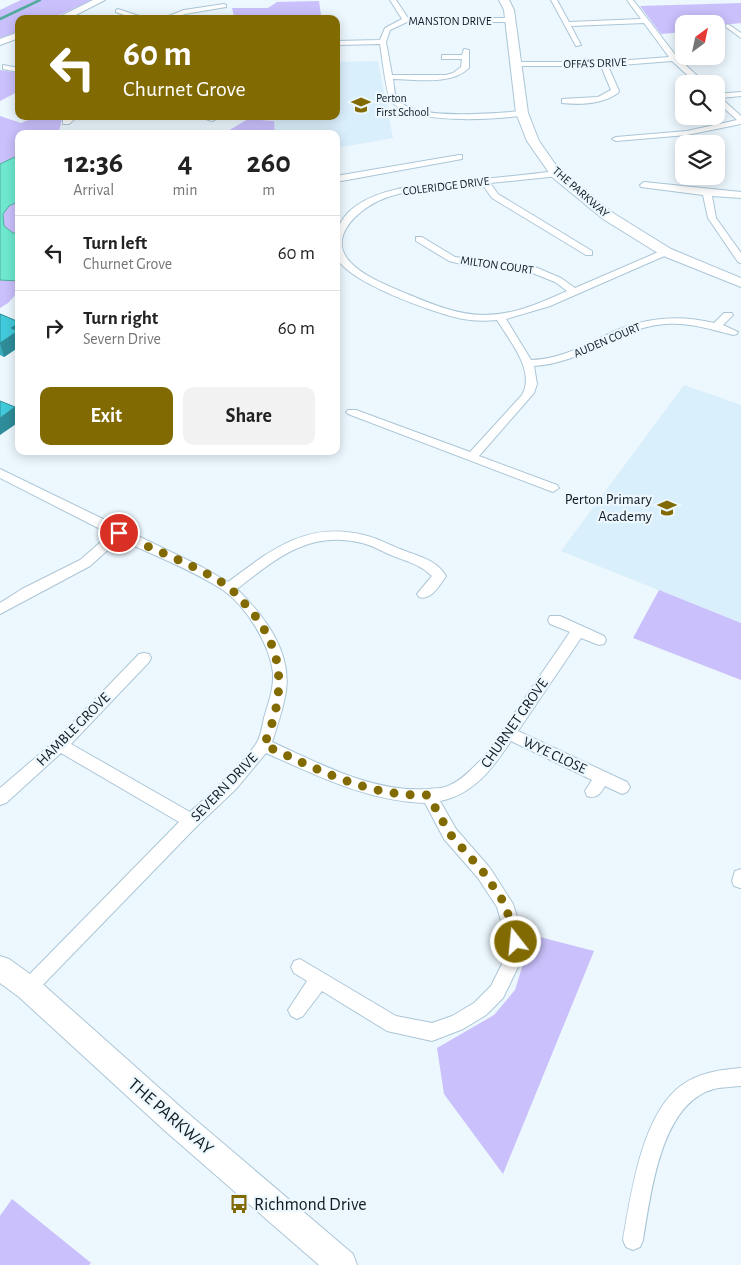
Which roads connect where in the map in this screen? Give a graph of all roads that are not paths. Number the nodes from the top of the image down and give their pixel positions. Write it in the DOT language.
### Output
graph roads {
  1 [pos="100,0"];
  2 [pos="217,0"];
  3 [pos="393,0"];
  4 [pos="504,0"];
  5 [pos="554,0"];
  6 [pos="630,0"];
  7 [pos="224,6"];
  8 [pos="118,11"];
  9 [pos="228,14"];
  10 [pos="68,15"];
  11 [pos="131,15"];
  12 [pos="175,15"];
  13 [pos="406,20"];
  14 [pos="510,20"];
  15 [pos="644,21"];
  16 [pos="567,24"];
  17 [pos="728,26"];
  18 [pos="15,36"];
  19 [pos="741,36"];
  20 [pos="0,42"];
  21 [pos="384,42"];
  22 [pos="340,43"];
  23 [pos="578,45"];
  24 [pos="446,57"];
  25 [pos="674,59"];
  26 [pos="515,64"];
  27 [pos="604,64"];
  28 [pos="6,68"];
  29 [pos="15,69"];
  30 [pos="692,75"];
  31 [pos="390,77"];
  32 [pos="741,94"];
  33 [pos="725,96"];
  34 [pos="565,101"];
  35 [pos="725,106"];
  36 [pos="522,114"];
  37 [pos="69,120"];
  38 [pos="741,121"];
  39 [pos="66,122"];
  40 [pos="616,139"];
  41 [pos="459,157"];
  42 [pos="556,174"];
  43 [pos="340,179"];
  44 [pos="393,180"];
  45 [pos="484,182"];
  46 [pos="643,185"];
  47 [pos="707,193"];
  48 [pos="741,195"];
  49 [pos="340,232"];
  50 [pos="419,239"];
  51 [pos="666,252"];
  52 [pos="589,253"];
  53 [pos="340,254"];
  54 [pos="740,257"];
  55 [pos="741,283"];
  56 [pos="574,292"];
  57 [pos="728,315"];
  58 [pos="500,317"];
  59 [pos="717,326"];
  60 [pos="733,332"];
  61 [pos="527,363"];
  62 [pos="375,406"];
  63 [pos="352,412"];
  64 [pos="364,416"];
  65 [pos="472,457"];
  66 [pos="0,473"];
  67 [pos="553,488"];
  68 [pos="119,533"];
  69 [pos="229,588"];
  70 [pos="424,594"];
  71 [pos="0,608"];
  72 [pos="555,620"];
  73 [pos="578,631"];
  74 [pos="599,640"];
  75 [pos="144,658"];
  76 [pos="508,733"];
  77 [pos="60,745"];
  78 [pos="264,745"];
  79 [pos="602,777"];
  80 [pos="622,786"];
  81 [pos="593,791"];
  82 [pos="428,795"];
  83 [pos="0,798"];
  84 [pos="191,821"];
  85 [pos="300,967"];
  86 [pos="0,968"];
  87 [pos="320,980"];
  88 [pos="28,988"];
  89 [pos="297,1010"];
  90 [pos="741,1077"];
  91 [pos="633,1240"];
  92 [pos="342,1265"];
  1 -- 10 [label="street"];
  2 -- 7 [label="street"];
  3 -- 13 [label="street"];
  4 -- 14 [label="street, THE PARKWAY"];
  5 -- 16 [label="street"];
  6 -- 15 [label="street"];
  7 -- 9 [label="street"];
  7 -- 12 [label="street"];
  8 -- 11 [label="street"];
  13 -- 14 [label="street, MANSTON DRIVE"];
  13 -- 21 [label="street, MANSTON DRIVE"];
  14 -- 26 [label="street, THE PARKWAY"];
  15 -- 16 [label="street"];
  15 -- 25 [label="street"];
  16 -- 23 [label="street"];
  17 -- 19 [label="street"];
  18 -- 20 [label="street"];
  21 -- 22 [label="street"];
  21 -- 31 [label="street"];
  24 -- 31 [label="street"];
  25 -- 27 [label="street, OFFA'S DRIVE"];
  25 -- 30 [label="street"];
  26 -- 27 [label="street, OFFA'S DRIVE"];
  26 -- 36 [label="street, THE PARKWAY"];
  27 -- 34 [label="street"];
  28 -- 29 [label="street"];
  31 -- 36 [label="street"];
  32 -- 33 [label="street"];
  35 -- 38 [label="street"];
  36 -- 42 [label="street, THE PARKWAY"];
  37 -- 39 [label="street"];
  38 -- 40 [label="street"];
  41 -- 44 [label="street"];
  42 -- 45 [label="street, COLERIDGE DRIVE"];
  42 -- 51 [label="street, THE PARKWAY"];
  43 -- 44 [label="street"];
  44 -- 45 [label="street, COLERIDGE DRIVE"];
  44 -- 49 [label="street, COLERIDGE DRIVE"];
  45 -- 52 [label="street"];
  46 -- 47 [label="street"];
  47 -- 48 [label="street"];
  47 -- 54 [label="street"];
  50 -- 56 [label="street, MILTON COURT"];
  51 -- 55 [label="street, THE PARKWAY"];
  51 -- 56 [label="street, COLERIDGE DRIVE"];
  53 -- 58 [label="street, COLERIDGE DRIVE"];
  56 -- 58 [label="street, COLERIDGE DRIVE"];
  57 -- 59 [label="street"];
  58 -- 61 [label="street"];
  59 -- 60 [label="street, AUDEN COURT"];
  59 -- 61 [label="street, AUDEN COURT"];
  61 -- 65 [label="street"];
  62 -- 64 [label="street"];
  63 -- 64 [label="street"];
  64 -- 65 [label="street"];
  65 -- 67 [label="street"];
  66 -- 68 [label="street, SEVERN DRIVE"];
  68 -- 69 [label="street, SEVERN DRIVE"];
  68 -- 71 [label="street"];
  69 -- 70 [label="street"];
  69 -- 78 [label="street, SEVERN DRIVE"];
  72 -- 73 [label="street"];
  73 -- 74 [label="street"];
  73 -- 76 [label="street, CHURNET GROVE"];
  75 -- 77 [label="street, HAMBLE GROVE"];
  76 -- 79 [label="street, WYE CLOSE"];
  76 -- 82 [label="street, CHURNET GROVE"];
  77 -- 83 [label="street, HAMBLE GROVE"];
  77 -- 84 [label="street"];
  78 -- 82 [label="street, CHURNET GROVE"];
  78 -- 84 [label="street, SEVERN DRIVE"];
  79 -- 80 [label="street, WYE CLOSE"];
  79 -- 81 [label="street, WYE CLOSE"];
  82 -- 87 [label="street"];
  84 -- 88 [label="street, SEVERN DRIVE"];
  85 -- 87 [label="street"];
  86 -- 88 [label="street, THE PARKWAY"];
  87 -- 89 [label="street"];
  88 -- 92 [label="street, THE PARKWAY"];
  90 -- 91 [label="street"];
}
